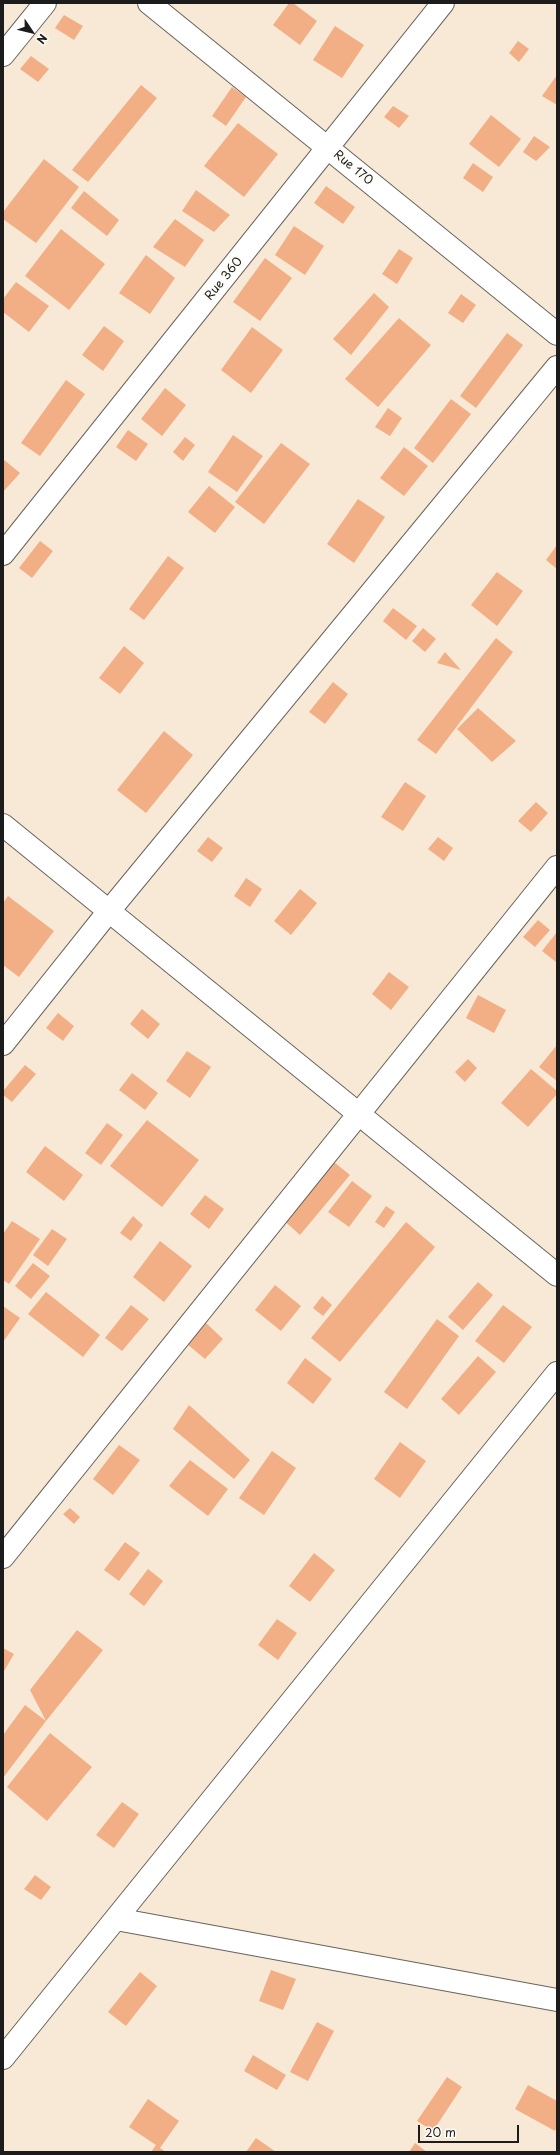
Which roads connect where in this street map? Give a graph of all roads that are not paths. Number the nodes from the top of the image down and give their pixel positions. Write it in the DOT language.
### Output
graph roads {
  1 [pos="45,3"];
  2 [pos="149,3"];
  3 [pos="444,3"];
  4 [pos="3,55"];
  5 [pos="329,148"];
  6 [pos="557,334"];
  7 [pos="557,367"];
  8 [pos="3,554"];
  9 [pos="3,825"];
  10 [pos="557,867"];
  11 [pos="109,911"];
  12 [pos="3,1044"];
  13 [pos="358,1113"];
  14 [pos="557,1275"];
  15 [pos="557,1373"];
  16 [pos="3,1557"];
  17 [pos="116,1919"];
  18 [pos="557,2000"];
  19 [pos="3,2058"];
  1 -- 4 [label="street"];
  2 -- 5 [label="street, Rue 170"];
  3 -- 5 [label="street, Rue 360"];
  5 -- 6 [label="street, Rue 170"];
  5 -- 8 [label="street, Rue 360"];
  7 -- 11 [label="street"];
  9 -- 11 [label="street"];
  10 -- 13 [label="street"];
  11 -- 12 [label="street"];
  11 -- 13 [label="street"];
  13 -- 14 [label="street"];
  13 -- 16 [label="street"];
  15 -- 17 [label="street"];
  17 -- 18 [label="street"];
  17 -- 19 [label="street"];
}
